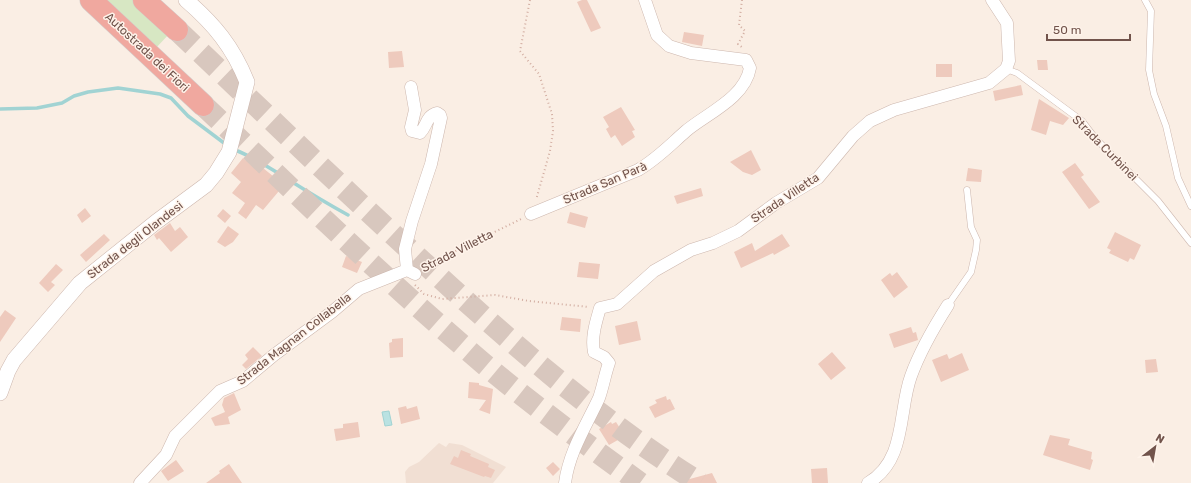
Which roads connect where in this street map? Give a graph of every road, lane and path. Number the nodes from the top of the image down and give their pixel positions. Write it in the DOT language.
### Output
graph roads {
  1 [pos="144,0"];
  2 [pos="186,0"];
  3 [pos="530,0"];
  4 [pos="645,0"];
  5 [pos="742,0"];
  6 [pos="992,0"];
  7 [pos="1145,0"];
  8 [pos="93,1"];
  9 [pos="177,30"];
  10 [pos="741,58"];
  11 [pos="1006,69"];
  12 [pos="411,87"];
  13 [pos="203,105"];
  14 [pos="967,190"];
  15 [pos="1191,206"];
  16 [pos="531,214"];
  17 [pos="1191,243"];
  18 [pos="411,272"];
  19 [pos="948,305"];
  20 [pos="600,308"];
  21 [pos="0,393"];
  22 [pos="140,483"];
  23 [pos="566,483"];
  24 [pos="868,483"];
  1 -- 9 [label="highway"];
  2 -- 21 [label="street, Strada degli Olandesi"];
  3 -- 16 [label="path"];
  4 -- 10 [label="street"];
  5 -- 10 [label="path"];
  6 -- 11 [label="street"];
  7 -- 15 [label="lane"];
  8 -- 13 [label="highway, Autostrada dei Fiori"];
  10 -- 16 [label="street, Strada San Parà"];
  11 -- 17 [label="lane, Strada Curbinei"];
  11 -- 20 [label="street, Strada Villetta"];
  12 -- 18 [label="street"];
  14 -- 19 [label="lane"];
  16 -- 18 [label="path, Strada Villetta"];
  18 -- 20 [label="path, Strada Villetta"];
  18 -- 22 [label="street, Strada Magnan Collabella"];
  19 -- 24 [label="street"];
  20 -- 23 [label="street"];
}
